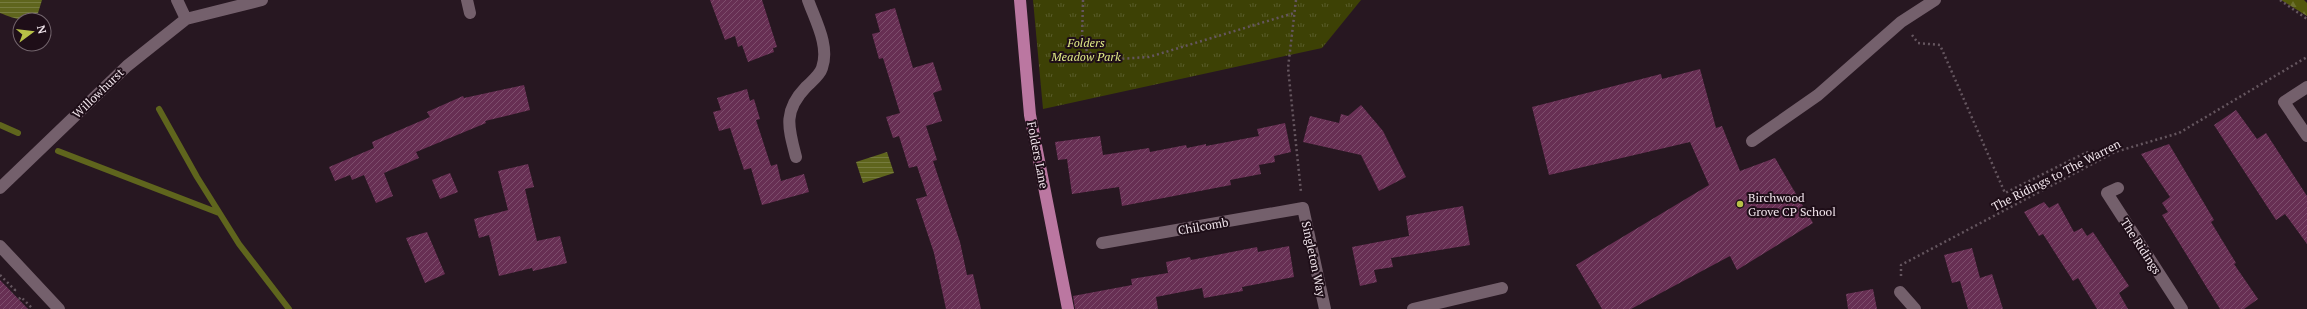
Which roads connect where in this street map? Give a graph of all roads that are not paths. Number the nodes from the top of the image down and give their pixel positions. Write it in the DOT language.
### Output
graph roads {
  1 [pos="177,0"];
  2 [pos="262,0"];
  3 [pos="467,0"];
  4 [pos="808,0"];
  5 [pos="1020,0"];
  6 [pos="1935,0"];
  7 [pos="470,13"];
  8 [pos="186,19"];
  9 [pos="2307,87"];
  10 [pos="2307,136"];
  11 [pos="1752,141"];
  12 [pos="796,157"];
  13 [pos="0,188"];
  14 [pos="2118,188"];
  15 [pos="1303,208"];
  16 [pos="1102,243"];
  17 [pos="0,246"];
  18 [pos="1502,288"];
  19 [pos="1900,292"];
  20 [pos="59,309"];
  21 [pos="1068,309"];
  22 [pos="1325,309"];
  23 [pos="1413,309"];
  24 [pos="1915,309"];
  25 [pos="2182,309"];
  1 -- 8 [label="street"];
  2 -- 8 [label="street"];
  3 -- 7 [label="street"];
  4 -- 12 [label="street"];
  5 -- 21 [label="main road, Folders Lane"];
  6 -- 11 [label="street"];
  8 -- 13 [label="street, Willowhurst"];
  9 -- 10 [label="street"];
  14 -- 25 [label="street, The Ridings"];
  15 -- 16 [label="street, Chilcomb"];
  15 -- 22 [label="street, Singleton Way"];
  17 -- 20 [label="street"];
  18 -- 23 [label="street"];
  19 -- 24 [label="street"];
}
